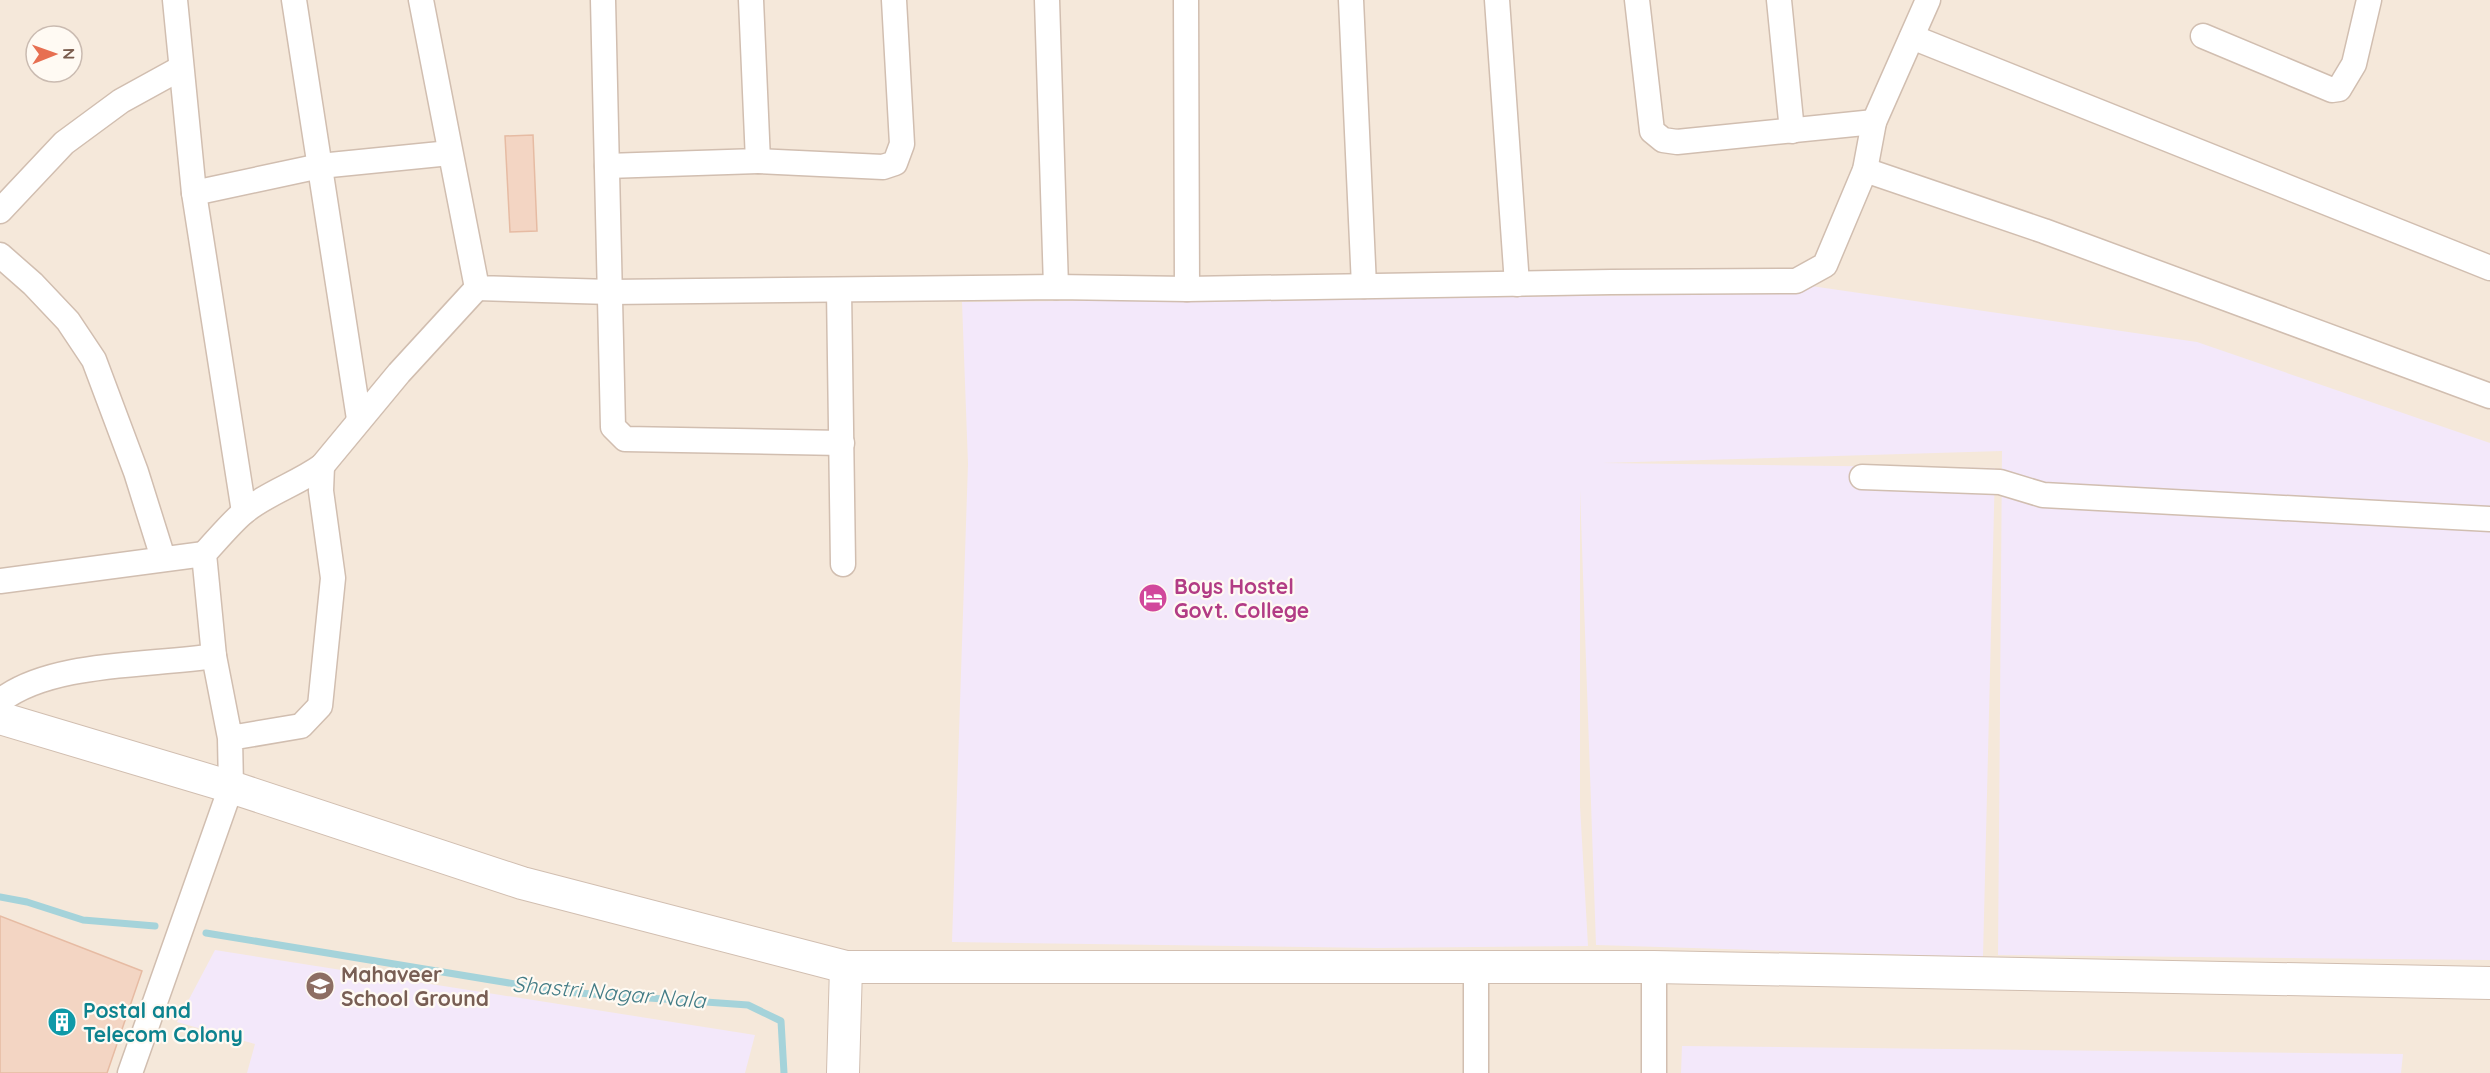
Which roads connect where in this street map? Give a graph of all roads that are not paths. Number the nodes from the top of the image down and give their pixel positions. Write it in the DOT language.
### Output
graph roads {
  1 [pos="175,0"];
  2 [pos="294,0"];
  3 [pos="421,0"];
  4 [pos="603,0"];
  5 [pos="751,0"];
  6 [pos="894,0"];
  7 [pos="1047,0"];
  8 [pos="1185,0"];
  9 [pos="1351,0"];
  10 [pos="1497,0"];
  11 [pos="1637,0"];
  12 [pos="1779,0"];
  13 [pos="1928,0"];
  14 [pos="2369,0"];
  15 [pos="2203,36"];
  16 [pos="1912,37"];
  17 [pos="181,68"];
  18 [pos="1874,122"];
  19 [pos="1792,131"];
  20 [pos="450,153"];
  21 [pos="758,161"];
  22 [pos="320,166"];
  23 [pos="607,166"];
  24 [pos="1865,170"];
  25 [pos="194,193"];
  26 [pos="0,211"];
  27 [pos="0,255"];
  28 [pos="2490,268"];
  29 [pos="1517,284"];
  30 [pos="1364,286"];
  31 [pos="1056,287"];
  32 [pos="477,288"];
  33 [pos="1187,289"];
  34 [pos="839,290"];
  35 [pos="610,292"];
  36 [pos="2490,396"];
  37 [pos="359,419"];
  38 [pos="842,443"];
  39 [pos="322,466"];
  40 [pos="1862,477"];
  41 [pos="244,512"];
  42 [pos="2490,519"];
  43 [pos="204,554"];
  44 [pos="163,558"];
  45 [pos="843,564"];
  46 [pos="0,581"];
  47 [pos="214,656"];
  48 [pos="0,701"];
  49 [pos="0,718"];
  50 [pos="231,738"];
  51 [pos="231,787"];
  52 [pos="846,967"];
  53 [pos="1476,967"];
  54 [pos="1654,967"];
  55 [pos="2490,983"];
  56 [pos="130,1073"];
  57 [pos="843,1073"];
  58 [pos="1476,1073"];
  59 [pos="1654,1073"];
  1 -- 17 [label="street"];
  2 -- 22 [label="street"];
  3 -- 20 [label="street"];
  4 -- 23 [label="street"];
  5 -- 21 [label="street"];
  6 -- 21 [label="street"];
  7 -- 31 [label="street"];
  8 -- 33 [label="street"];
  9 -- 30 [label="street"];
  10 -- 29 [label="street"];
  11 -- 19 [label="street"];
  12 -- 19 [label="street"];
  13 -- 16 [label="street"];
  14 -- 15 [label="street"];
  16 -- 18 [label="street"];
  16 -- 28 [label="street"];
  17 -- 25 [label="street"];
  17 -- 26 [label="street"];
  18 -- 19 [label="street"];
  18 -- 24 [label="street"];
  20 -- 22 [label="street"];
  20 -- 32 [label="street"];
  21 -- 23 [label="street"];
  22 -- 25 [label="street"];
  22 -- 37 [label="street"];
  23 -- 35 [label="street"];
  24 -- 29 [label="street"];
  24 -- 36 [label="street"];
  25 -- 41 [label="street"];
  27 -- 44 [label="street"];
  29 -- 30 [label="street"];
  30 -- 33 [label="street"];
  31 -- 33 [label="street"];
  31 -- 34 [label="street"];
  32 -- 35 [label="street"];
  32 -- 37 [label="street"];
  34 -- 35 [label="street"];
  34 -- 38 [label="street"];
  35 -- 38 [label="street"];
  37 -- 39 [label="street"];
  38 -- 45 [label="street"];
  39 -- 41 [label="street"];
  39 -- 50 [label="street"];
  40 -- 42 [label="street"];
  41 -- 43 [label="street"];
  43 -- 44 [label="street"];
  43 -- 47 [label="street"];
  44 -- 46 [label="street"];
  47 -- 48 [label="street"];
  47 -- 50 [label="street"];
  49 -- 51 [label="street"];
  50 -- 51 [label="street"];
  51 -- 52 [label="street"];
  51 -- 56 [label="street"];
  52 -- 53 [label="street"];
  52 -- 57 [label="street"];
  53 -- 54 [label="street"];
  53 -- 58 [label="street"];
  54 -- 55 [label="street"];
  54 -- 59 [label="street"];
}
